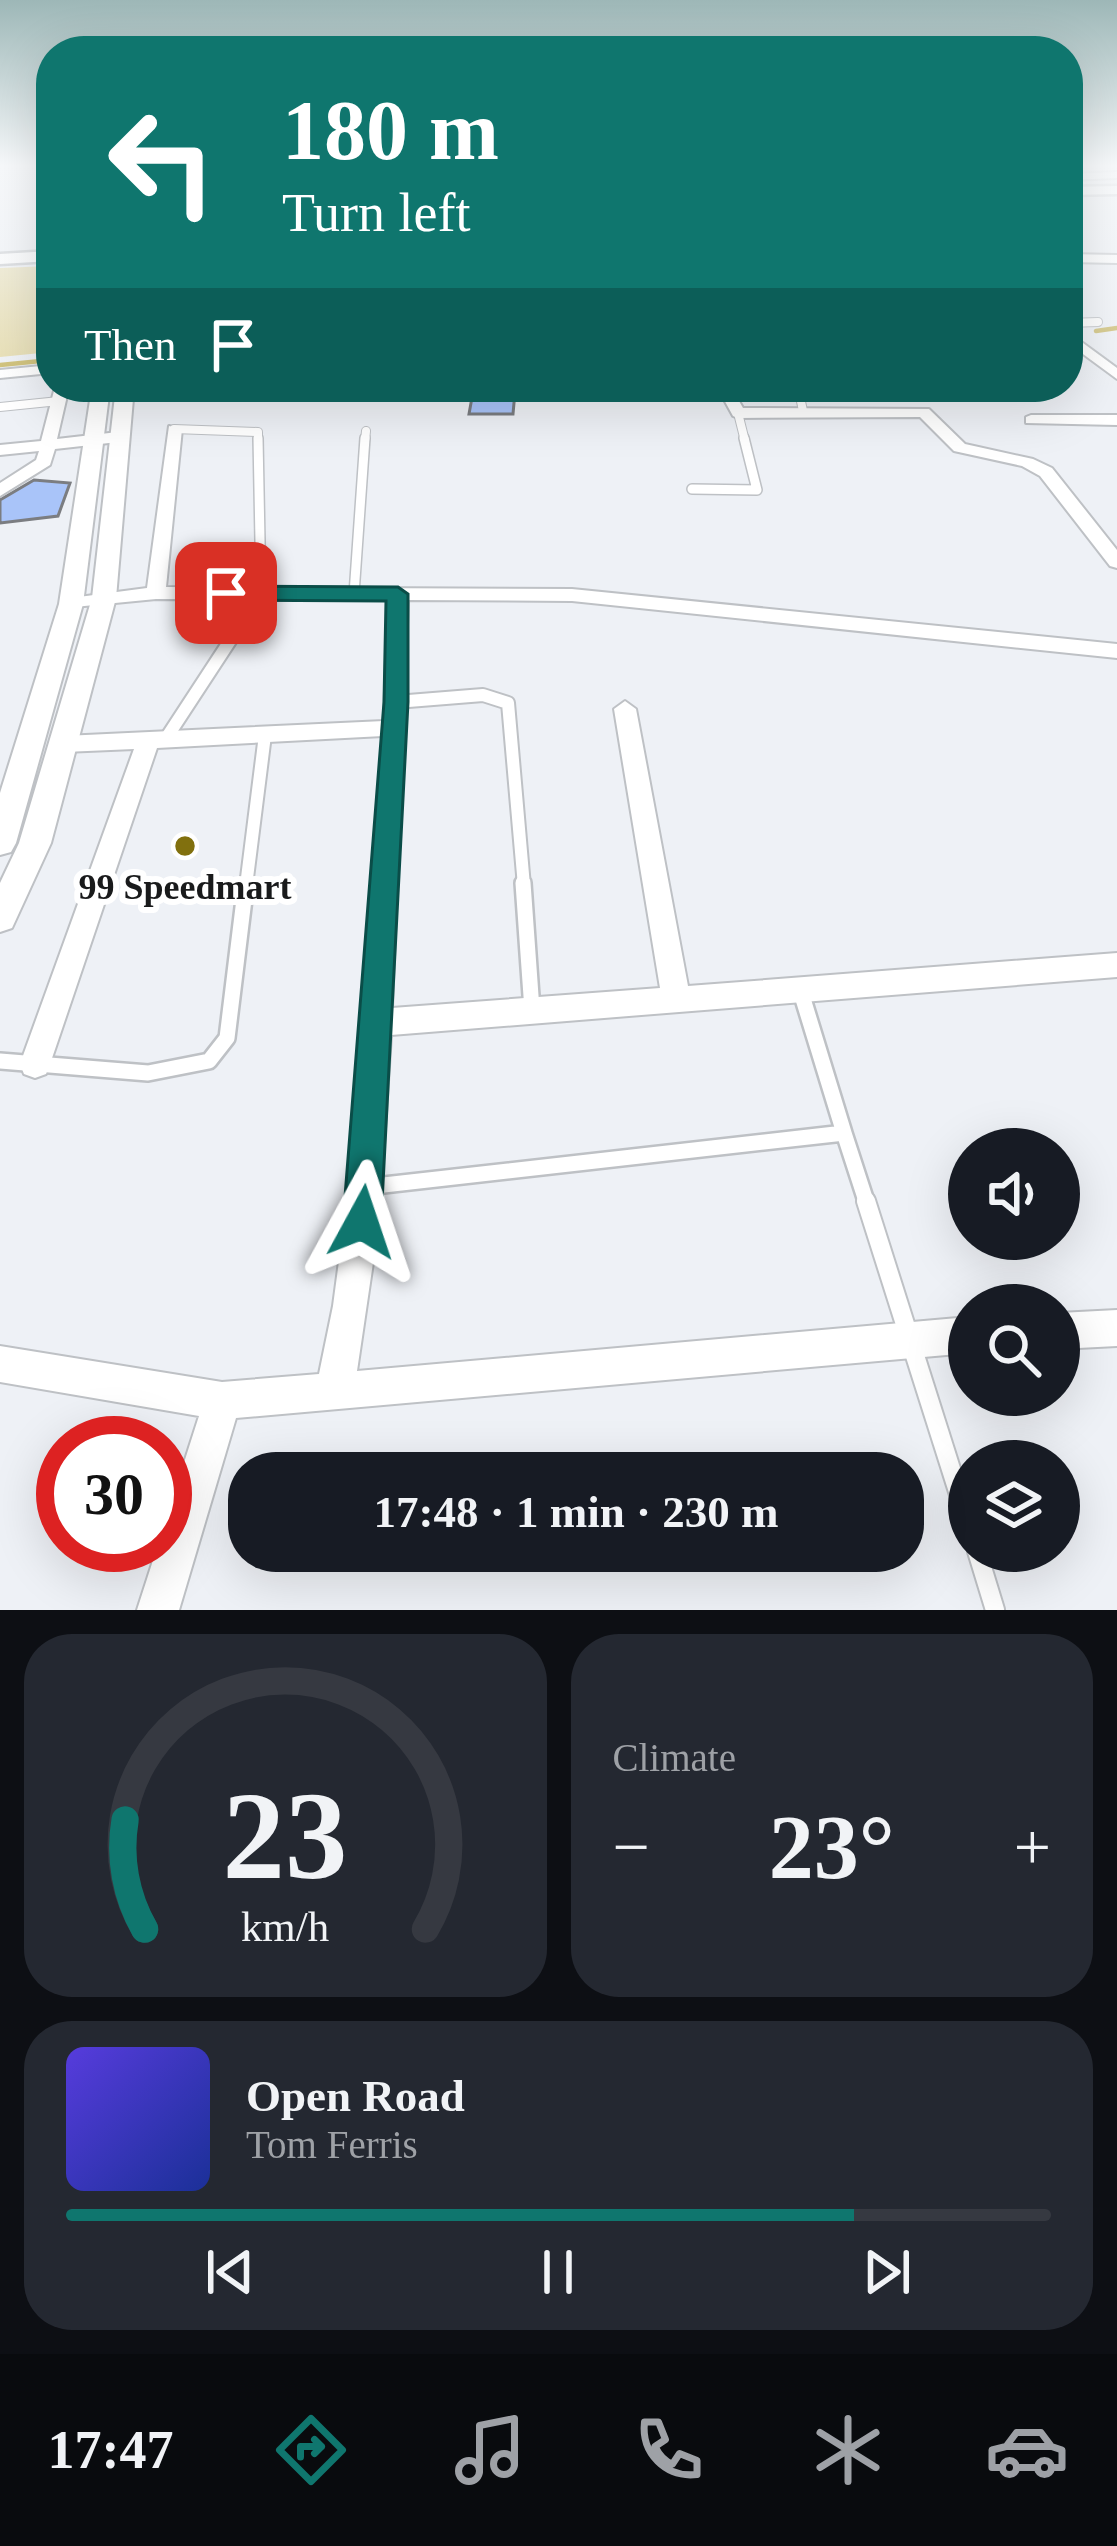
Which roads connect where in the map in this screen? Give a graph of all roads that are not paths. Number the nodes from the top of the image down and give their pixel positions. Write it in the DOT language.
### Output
graph roads {
  1 [pos="36,257"];
  2 [pos="1083,258"];
  3 [pos="0,259"];
  4 [pos="1117,259"];
  5 [pos="1083,322"];
  6 [pos="1098,322"];
  7 [pos="1083,347"];
  8 [pos="1117,356"];
  9 [pos="1097,358"];
  10 [pos="36,370"];
  11 [pos="0,374"];
  12 [pos="1117,376"];
  13 [pos="36,399"];
  14 [pos="58,402"];
  15 [pos="99,402"];
  16 [pos="122,402"];
  17 [pos="732,402"];
  18 [pos="801,402"];
  19 [pos="0,407"];
  20 [pos="803,411"];
  21 [pos="738,413"];
  22 [pos="1031,420"];
  23 [pos="1110,420"];
  24 [pos="174,429"];
  25 [pos="366,431"];
  26 [pos="1117,435"];
  27 [pos="118,436"];
  28 [pos="93,440"];
  29 [pos="50,445"];
  30 [pos="0,450"];
  31 [pos="692,489"];
  32 [pos="0,491"];
  33 [pos="1117,562"];
  34 [pos="156,593"];
  35 [pos="261,593"];
  36 [pos="354,593"];
  37 [pos="398,594"];
  38 [pos="104,598"];
  39 [pos="71,604"];
  40 [pos="1117,651"];
  41 [pos="625,709"];
  42 [pos="395,715"];
  43 [pos="265,735"];
  44 [pos="156,740"];
  45 [pos="64,744"];
  46 [pos="0,843"];
  47 [pos="0,918"];
  48 [pos="1117,965"];
  49 [pos="800,988"];
  50 [pos="676,997"];
  51 [pos="532,1010"];
  52 [pos="377,1024"];
  53 [pos="0,1061"];
  54 [pos="35,1064"];
  55 [pos="844,1133"];
  56 [pos="365,1187"];
  57 [pos="1117,1328"];
  58 [pos="1080,1330"];
  59 [pos="948,1336"];
  60 [pos="909,1338"];
  61 [pos="0,1364"];
  62 [pos="334,1389"];
  63 [pos="222,1401"];
  64 [pos="948,1460"];
  65 [pos="983,1572"];
  66 [pos="158,1610"];
  67 [pos="995,1610"];
  1 -- 3 [label="main road"];
  2 -- 4 [label="street"];
  5 -- 6 [label="lane"];
  7 -- 9 [label="street"];
  8 -- 9 [label="street"];
  9 -- 12 [label="street"];
  10 -- 11 [label="street"];
  13 -- 19 [label="lane"];
  14 -- 29 [label="street"];
  15 -- 28 [label="street"];
  16 -- 27 [label="street"];
  17 -- 21 [label="street"];
  18 -- 20 [label="lane"];
  20 -- 21 [label="street"];
  20 -- 33 [label="street"];
  21 -- 31 [label="lane"];
  22 -- 23 [label="street"];
  23 -- 26 [label="street"];
  24 -- 34 [label="street"];
  24 -- 35 [label="lane"];
  25 -- 36 [label="lane"];
  27 -- 28 [label="street"];
  27 -- 38 [label="street"];
  28 -- 29 [label="street"];
  28 -- 39 [label="street"];
  29 -- 30 [label="street"];
  29 -- 32 [label="street"];
  34 -- 35 [label="street"];
  34 -- 38 [label="street"];
  35 -- 36 [label="street"];
  35 -- 44 [label="lane"];
  36 -- 37 [label="street"];
  37 -- 40 [label="street"];
  37 -- 42 [label="street"];
  38 -- 39 [label="street"];
  38 -- 45 [label="street"];
  39 -- 46 [label="street"];
  41 -- 50 [label="street"];
  42 -- 43 [label="street"];
  42 -- 51 [label="lane"];
  42 -- 52 [label="street"];
  43 -- 44 [label="street"];
  43 -- 54 [label="lane"];
  44 -- 45 [label="street"];
  44 -- 54 [label="street"];
  45 -- 47 [label="street"];
  48 -- 49 [label="street"];
  49 -- 50 [label="street"];
  49 -- 55 [label="lane"];
  50 -- 51 [label="street"];
  51 -- 52 [label="street"];
  52 -- 56 [label="street"];
  53 -- 54 [label="lane"];
  55 -- 56 [label="lane"];
  55 -- 60 [label="lane"];
  56 -- 62 [label="street"];
  57 -- 58 [label="street"];
  59 -- 60 [label="street"];
  60 -- 62 [label="street"];
  60 -- 64 [label="lane"];
  61 -- 63 [label="street"];
  62 -- 63 [label="street"];
  63 -- 66 [label="street"];
  65 -- 67 [label="lane"];
}
